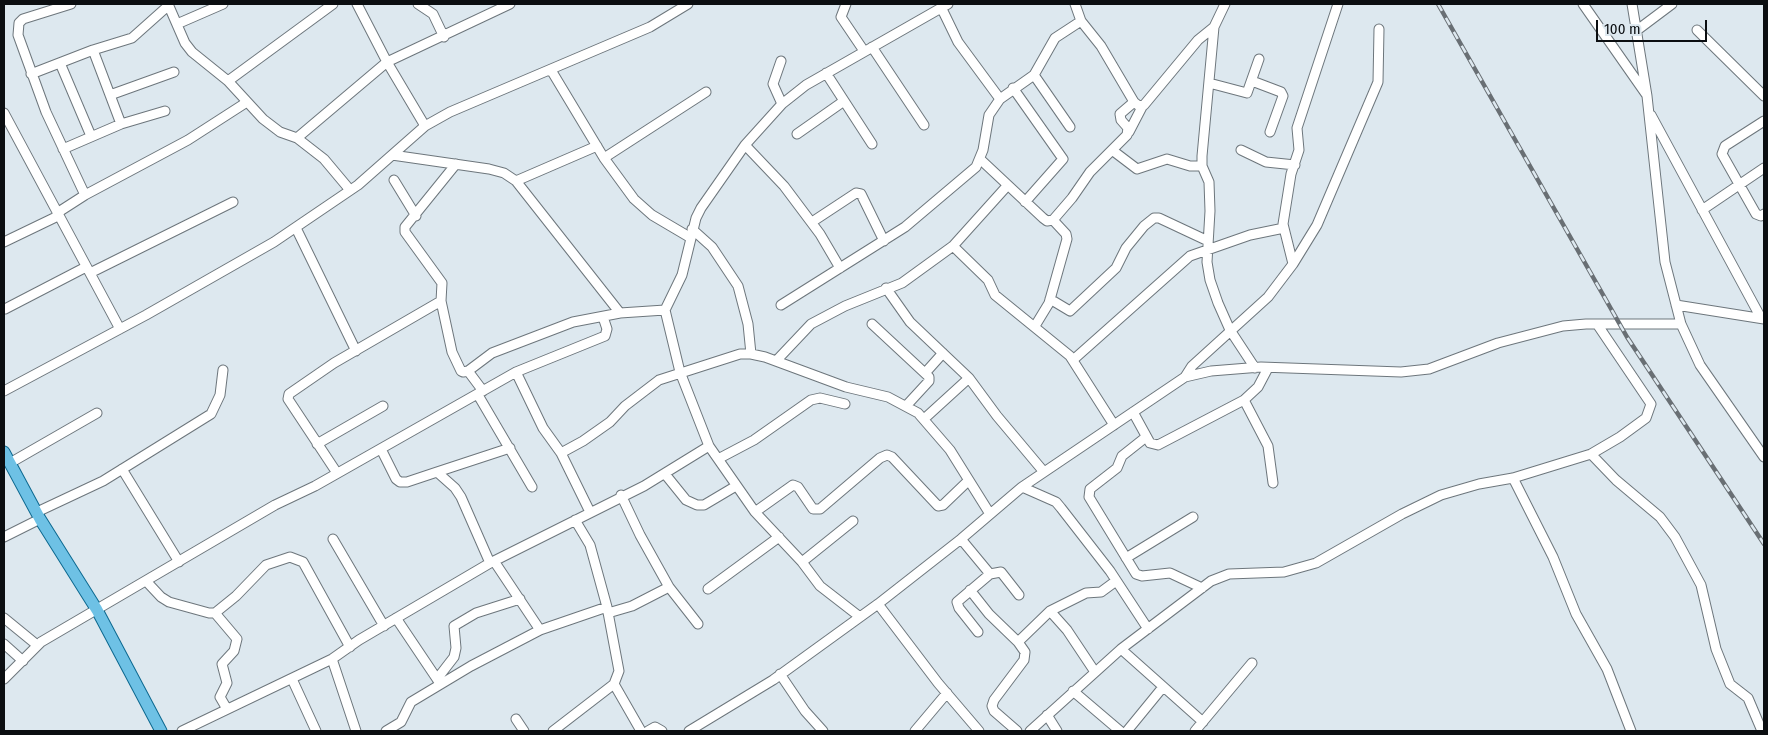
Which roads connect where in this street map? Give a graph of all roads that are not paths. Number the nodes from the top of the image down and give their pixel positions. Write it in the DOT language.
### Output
graph roads {
  1 [pos="71,4"];
  2 [pos="223,4"];
  3 [pos="333,4"];
  4 [pos="357,4"];
  5 [pos="418,4"];
  6 [pos="510,4"];
  7 [pos="688,4"];
  8 [pos="846,4"];
  9 [pos="1075,4"];
  10 [pos="1225,4"];
  11 [pos="1338,4"];
  12 [pos="1583,4"];
  13 [pos="1632,4"];
  14 [pos="1672,4"];
  15 [pos="168,5"];
  16 [pos="944,5"];
  17 [pos="1081,21"];
  18 [pos="177,24"];
  19 [pos="1214,27"];
  20 [pos="1379,29"];
  21 [pos="1697,30"];
  22 [pos="1636,31"];
  23 [pos="444,37"];
  24 [pos="868,49"];
  25 [pos="93,50"];
  26 [pos="1259,59"];
  27 [pos="781,61"];
  28 [pos="386,62"];
  29 [pos="60,63"];
  30 [pos="551,70"];
  31 [pos="174,72"];
  32 [pos="826,73"];
  33 [pos="31,74"];
  34 [pos="1034,75"];
  35 [pos="1252,80"];
  36 [pos="228,81"];
  37 [pos="1209,83"];
  38 [pos="1013,88"];
  39 [pos="706,92"];
  40 [pos="110,94"];
  41 [pos="1764,95"];
  42 [pos="1647,96"];
  43 [pos="1000,99"];
  44 [pos="844,101"];
  45 [pos="247,102"];
  46 [pos="782,104"];
  47 [pos="1138,104"];
  48 [pos="1649,110"];
  49 [pos="165,111"];
  50 [pos="4,113"];
  51 [pos="1764,121"];
  52 [pos="121,124"];
  53 [pos="924,125"];
  54 [pos="425,126"];
  55 [pos="1070,127"];
  56 [pos="1129,132"];
  57 [pos="1270,132"];
  58 [pos="797,134"];
  59 [pos="91,136"];
  60 [pos="297,138"];
  61 [pos="745,144"];
  62 [pos="872,144"];
  63 [pos="597,146"];
  64 [pos="63,149"];
  65 [pos="1112,150"];
  66 [pos="1241,150"];
  67 [pos="392,155"];
  68 [pos="604,158"];
  69 [pos="980,159"];
  70 [pos="456,164"];
  71 [pos="1294,165"];
  72 [pos="1202,166"];
  73 [pos="1764,168"];
  74 [pos="394,180"];
  75 [pos="516,181"];
  76 [pos="1739,185"];
  77 [pos="1007,186"];
  78 [pos="350,190"];
  79 [pos="85,195"];
  80 [pos="233,202"];
  81 [pos="1026,202"];
  82 [pos="1702,210"];
  83 [pos="58,214"];
  84 [pos="1764,214"];
  85 [pos="416,216"];
  86 [pos="1053,220"];
  87 [pos="812,222"];
  88 [pos="296,228"];
  89 [pos="1284,228"];
  90 [pos="692,234"];
  91 [pos="884,241"];
  92 [pos="4,242"];
  93 [pos="1208,245"];
  94 [pos="953,246"];
  95 [pos="1293,264"];
  96 [pos="840,268"];
  97 [pos="88,270"];
  98 [pos="886,288"];
  99 [pos="1050,299"];
  100 [pos="441,301"];
  101 [pos="781,305"];
  102 [pos="1676,305"];
  103 [pos="5,309"];
  104 [pos="665,310"];
  105 [pos="620,314"];
  106 [pos="603,317"];
  107 [pos="1762,319"];
  108 [pos="872,324"];
  109 [pos="1597,324"];
  110 [pos="1681,324"];
  111 [pos="1035,326"];
  112 [pos="120,329"];
  113 [pos="1230,330"];
  114 [pos="356,351"];
  115 [pos="943,353"];
  116 [pos="751,354"];
  117 [pos="1073,360"];
  118 [pos="776,361"];
  119 [pos="1255,368"];
  120 [pos="1268,368"];
  121 [pos="223,370"];
  122 [pos="468,370"];
  123 [pos="516,372"];
  124 [pos="680,372"];
  125 [pos="926,372"];
  126 [pos="1185,377"];
  127 [pos="969,378"];
  128 [pos="4,391"];
  129 [pos="480,393"];
  130 [pos="1244,400"];
  131 [pos="845,404"];
  132 [pos="383,406"];
  133 [pos="906,406"];
  134 [pos="1133,412"];
  135 [pos="97,413"];
  136 [pos="924,419"];
  137 [pos="1114,425"];
  138 [pos="1146,437"];
  139 [pos="317,444"];
  140 [pos="709,446"];
  141 [pos="510,448"];
  142 [pos="381,449"];
  143 [pos="561,453"];
  144 [pos="1591,454"];
  145 [pos="1764,457"];
  146 [pos="6,458"];
  147 [pos="718,459"];
  148 [pos="122,469"];
  149 [pos="437,472"];
  150 [pos="1044,472"];
  151 [pos="336,474"];
  152 [pos="665,474"];
  153 [pos="1513,478"];
  154 [pos="968,481"];
  155 [pos="1274,483"];
  156 [pos="736,486"];
  157 [pos="1022,487"];
  158 [pos="532,488"];
  159 [pos="621,495"];
  160 [pos="590,512"];
  161 [pos="755,512"];
  162 [pos="990,514"];
  163 [pos="39,515"];
  164 [pos="1193,517"];
  165 [pos="575,520"];
  166 [pos="853,521"];
  167 [pos="4,537"];
  168 [pos="779,537"];
  169 [pos="333,538"];
  170 [pos="961,539"];
  171 [pos="1126,558"];
  172 [pos="179,562"];
  173 [pos="492,562"];
  174 [pos="802,562"];
  175 [pos="990,574"];
  176 [pos="146,581"];
  177 [pos="1116,581"];
  178 [pos="668,587"];
  179 [pos="1202,588"];
  180 [pos="708,589"];
  181 [pos="970,590"];
  182 [pos="1019,595"];
  183 [pos="520,599"];
  184 [pos="878,604"];
  185 [pos="98,610"];
  186 [pos="608,610"];
  187 [pos="1050,611"];
  188 [pos="215,613"];
  189 [pos="860,617"];
  190 [pos="4,618"];
  191 [pos="396,618"];
  192 [pos="698,624"];
  193 [pos="384,626"];
  194 [pos="1148,629"];
  195 [pos="540,630"];
  196 [pos="978,632"];
  197 [pos="1018,642"];
  198 [pos="4,644"];
  199 [pos="37,645"];
  200 [pos="350,646"];
  201 [pos="1121,649"];
  202 [pos="332,659"];
  203 [pos="23,660"];
  204 [pos="1252,663"];
  205 [pos="1095,672"];
  206 [pos="780,674"];
  207 [pos="4,679"];
  208 [pos="292,679"];
  209 [pos="439,682"];
  210 [pos="614,684"];
  211 [pos="1163,687"];
  212 [pos="1073,692"];
  213 [pos="947,693"];
  214 [pos="227,709"];
  215 [pos="1047,716"];
  216 [pos="516,719"];
  217 [pos="1203,722"];
  218 [pos="161,731"];
  219 [pos="182,731"];
  220 [pos="316,731"];
  221 [pos="356,731"];
  222 [pos="386,731"];
  223 [pos="524,731"];
  224 [pos="553,731"];
  225 [pos="641,731"];
  226 [pos="648,731"];
  227 [pos="662,731"];
  228 [pos="689,731"];
  229 [pos="823,731"];
  230 [pos="915,731"];
  231 [pos="979,731"];
  232 [pos="1017,731"];
  233 [pos="1030,731"];
  234 [pos="1057,731"];
  235 [pos="1120,731"];
  236 [pos="1127,731"];
  237 [pos="1195,731"];
  238 [pos="1632,731"];
  239 [pos="1762,731"];
  1 -- 33 [label="street"];
  2 -- 18 [label="street"];
  3 -- 36 [label="street"];
  4 -- 28 [label="street"];
  5 -- 23 [label="street"];
  6 -- 23 [label="street"];
  7 -- 30 [label="street"];
  8 -- 24 [label="street"];
  9 -- 17 [label="street"];
  10 -- 19 [label="street"];
  11 -- 71 [label="street"];
  12 -- 42 [label="street"];
  13 -- 22 [label="street"];
  14 -- 22 [label="street"];
  15 -- 18 [label="street"];
  15 -- 25 [label="street"];
  16 -- 24 [label="street"];
  16 -- 43 [label="street"];
  17 -- 34 [label="street"];
  17 -- 47 [label="street"];
  18 -- 36 [label="street"];
  19 -- 37 [label="street"];
  19 -- 47 [label="street"];
  20 -- 95 [label="street"];
  21 -- 41 [label="street"];
  22 -- 42 [label="street"];
  23 -- 28 [label="street"];
  24 -- 32 [label="street"];
  24 -- 53 [label="street"];
  25 -- 29 [label="street"];
  25 -- 40 [label="street"];
  26 -- 35 [label="street"];
  27 -- 46 [label="street"];
  28 -- 54 [label="street"];
  28 -- 60 [label="street"];
  29 -- 33 [label="street"];
  29 -- 59 [label="street"];
  30 -- 54 [label="street"];
  30 -- 63 [label="street"];
  31 -- 40 [label="street"];
  32 -- 44 [label="street"];
  32 -- 46 [label="street"];
  33 -- 64 [label="street"];
  34 -- 38 [label="street"];
  34 -- 55 [label="street"];
  35 -- 37 [label="street"];
  35 -- 57 [label="street"];
  36 -- 45 [label="street"];
  37 -- 72 [label="street"];
  38 -- 43 [label="street"];
  38 -- 81 [label="street"];
  39 -- 68 [label="street"];
  40 -- 52 [label="street"];
  42 -- 48 [label="street"];
  43 -- 69 [label="street"];
  44 -- 58 [label="street"];
  44 -- 62 [label="street"];
  45 -- 60 [label="street"];
  45 -- 79 [label="street"];
  46 -- 61 [label="street"];
  47 -- 56 [label="street"];
  47 -- 56 [label="street"];
  48 -- 82 [label="street"];
  48 -- 102 [label="street"];
  49 -- 52 [label="street"];
  50 -- 83 [label="street"];
  51 -- 76 [label="street"];
  52 -- 59 [label="street"];
  54 -- 67 [label="street"];
  56 -- 65 [label="street"];
  59 -- 64 [label="street"];
  60 -- 78 [label="street"];
  61 -- 87 [label="street"];
  61 -- 90 [label="street"];
  63 -- 68 [label="street"];
  63 -- 75 [label="street"];
  64 -- 79 [label="street"];
  65 -- 72 [label="street"];
  65 -- 86 [label="street"];
  66 -- 71 [label="street"];
  67 -- 70 [label="street"];
  67 -- 78 [label="street"];
  68 -- 90 [label="street"];
  69 -- 77 [label="street"];
  69 -- 91 [label="street"];
  70 -- 75 [label="street"];
  70 -- 85 [label="street"];
  71 -- 89 [label="street"];
  72 -- 93 [label="street"];
  73 -- 76 [label="street"];
  74 -- 85 [label="street"];
  75 -- 105 [label="street"];
  76 -- 82 [label="street"];
  76 -- 84 [label="street"];
  77 -- 81 [label="street"];
  77 -- 94 [label="street"];
  78 -- 88 [label="street"];
  79 -- 83 [label="street"];
  80 -- 97 [label="street"];
  81 -- 86 [label="street"];
  82 -- 107 [label="street"];
  83 -- 92 [label="street"];
  83 -- 97 [label="street"];
  85 -- 100 [label="street"];
  86 -- 99 [label="street"];
  87 -- 91 [label="street"];
  87 -- 96 [label="street"];
  88 -- 112 [label="street"];
  88 -- 114 [label="street"];
  89 -- 93 [label="street"];
  89 -- 95 [label="street"];
  90 -- 104 [label="street"];
  90 -- 116 [label="street"];
  91 -- 96 [label="street"];
  93 -- 99 [label="street"];
  93 -- 113 [label="street"];
  93 -- 117 [label="street"];
  94 -- 98 [label="street"];
  94 -- 111 [label="street"];
  95 -- 113 [label="street"];
  96 -- 101 [label="street"];
  97 -- 103 [label="street"];
  97 -- 112 [label="street"];
  98 -- 115 [label="street"];
  98 -- 118 [label="street"];
  99 -- 111 [label="street"];
  100 -- 114 [label="street"];
  100 -- 122 [label="street"];
  102 -- 107 [label="street"];
  102 -- 110 [label="street"];
  104 -- 105 [label="street"];
  104 -- 124 [label="street"];
  105 -- 106 [label="street"];
  106 -- 122 [label="street"];
  106 -- 123 [label="street"];
  108 -- 125 [label="street"];
  109 -- 110 [label="street"];
  109 -- 120 [label="street"];
  109 -- 144 [label="street"];
  110 -- 145 [label="street"];
  111 -- 117 [label="street"];
  112 -- 128 [label="street"];
  113 -- 119 [label="street"];
  113 -- 126 [label="street"];
  114 -- 139 [label="street"];
  115 -- 125 [label="street"];
  115 -- 127 [label="street"];
  116 -- 118 [label="street"];
  116 -- 124 [label="street"];
  117 -- 137 [label="street"];
  118 -- 133 [label="street"];
  119 -- 120 [label="street"];
  119 -- 126 [label="street"];
  120 -- 130 [label="street"];
  121 -- 148 [label="street"];
  122 -- 129 [label="street"];
  123 -- 129 [label="street"];
  123 -- 143 [label="street"];
  124 -- 140 [label="street"];
  124 -- 143 [label="street"];
  125 -- 133 [label="street"];
  126 -- 134 [label="street"];
  127 -- 136 [label="street"];
  127 -- 150 [label="street"];
  129 -- 141 [label="street"];
  129 -- 142 [label="street"];
  130 -- 138 [label="street"];
  130 -- 155 [label="street"];
  131 -- 147 [label="street"];
  132 -- 139 [label="street"];
  133 -- 136 [label="street"];
  134 -- 137 [label="street"];
  134 -- 138 [label="street"];
  135 -- 146 [label="street"];
  136 -- 154 [label="street"];
  137 -- 150 [label="street"];
  138 -- 171 [label="street"];
  139 -- 151 [label="street"];
  140 -- 147 [label="street"];
  140 -- 152 [label="street"];
  141 -- 149 [label="street"];
  141 -- 158 [label="street"];
  142 -- 149 [label="street"];
  142 -- 151 [label="street"];
  143 -- 160 [label="street"];
  144 -- 153 [label="street"];
  144 -- 239 [label="street"];
  146 -- 163 [label="main road"];
  147 -- 156 [label="street"];
  148 -- 163 [label="street"];
  148 -- 172 [label="street"];
  149 -- 173 [label="street"];
  150 -- 157 [label="street"];
  151 -- 172 [label="street"];
  152 -- 156 [label="street"];
  152 -- 159 [label="street"];
  153 -- 179 [label="street"];
  153 -- 238 [label="street"];
  154 -- 161 [label="street"];
  154 -- 162 [label="street"];
  156 -- 161 [label="street"];
  157 -- 162 [label="street"];
  157 -- 177 [label="street"];
  159 -- 160 [label="street"];
  159 -- 178 [label="street"];
  160 -- 165 [label="street"];
  161 -- 168 [label="street"];
  162 -- 170 [label="street"];
  163 -- 167 [label="street"];
  163 -- 185 [label="main road"];
  164 -- 171 [label="street"];
  165 -- 173 [label="street"];
  165 -- 186 [label="street"];
  166 -- 174 [label="street"];
  168 -- 174 [label="street"];
  168 -- 180 [label="street"];
  169 -- 193 [label="street"];
  170 -- 175 [label="street"];
  170 -- 184 [label="street"];
  171 -- 179 [label="street"];
  172 -- 176 [label="street"];
  173 -- 183 [label="street"];
  173 -- 191 [label="street"];
  174 -- 189 [label="street"];
  175 -- 181 [label="street"];
  175 -- 182 [label="street"];
  176 -- 185 [label="street"];
  176 -- 188 [label="street"];
  177 -- 187 [label="street"];
  177 -- 194 [label="street"];
  178 -- 186 [label="street"];
  178 -- 192 [label="street"];
  179 -- 194 [label="street"];
  181 -- 196 [label="street"];
  181 -- 197 [label="street"];
  183 -- 195 [label="street"];
  183 -- 209 [label="street"];
  184 -- 189 [label="street"];
  184 -- 213 [label="street"];
  185 -- 199 [label="street"];
  185 -- 218 [label="main road"];
  186 -- 195 [label="street"];
  186 -- 210 [label="street"];
  187 -- 197 [label="street"];
  187 -- 205 [label="street"];
  188 -- 200 [label="street"];
  188 -- 214 [label="street"];
  189 -- 206 [label="street"];
  190 -- 199 [label="street"];
  191 -- 193 [label="street"];
  191 -- 209 [label="street"];
  193 -- 200 [label="street"];
  194 -- 201 [label="street"];
  195 -- 209 [label="street"];
  197 -- 232 [label="street"];
  198 -- 203 [label="street"];
  199 -- 203 [label="street"];
  200 -- 202 [label="street"];
  201 -- 205 [label="street"];
  201 -- 211 [label="street"];
  202 -- 208 [label="street"];
  202 -- 221 [label="street"];
  203 -- 207 [label="street"];
  204 -- 217 [label="street"];
  205 -- 212 [label="street"];
  206 -- 228 [label="street"];
  206 -- 229 [label="street"];
  208 -- 214 [label="street"];
  208 -- 220 [label="street"];
  209 -- 222 [label="street"];
  210 -- 224 [label="street"];
  210 -- 225 [label="street"];
  211 -- 217 [label="street"];
  211 -- 236 [label="street"];
  212 -- 215 [label="street"];
  212 -- 235 [label="street"];
  213 -- 230 [label="street"];
  213 -- 231 [label="street"];
  214 -- 219 [label="street"];
  215 -- 233 [label="street"];
  215 -- 234 [label="street"];
  216 -- 223 [label="street"];
  217 -- 237 [label="street"];
  226 -- 227 [label="street"];
}
